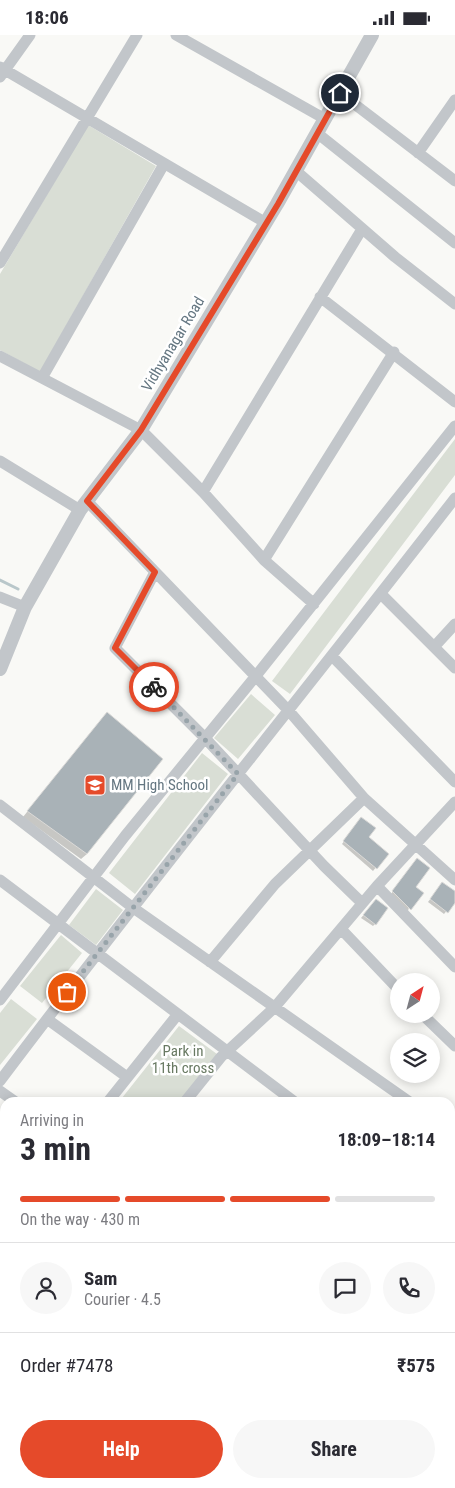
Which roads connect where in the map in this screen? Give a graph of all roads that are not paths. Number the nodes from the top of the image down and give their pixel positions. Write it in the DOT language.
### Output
graph roads {
  1 [pos="30,35"];
  2 [pos="137,35"];
  3 [pos="176,35"];
  4 [pos="372,35"];
  5 [pos="2,72"];
  6 [pos="340,93"];
  7 [pos="455,100"];
  8 [pos="325,119"];
  9 [pos="87,120"];
  10 [pos="317,133"];
  11 [pos="418,153"];
  12 [pos="164,164"];
  13 [pos="296,171"];
  14 [pos="455,181"];
  15 [pos="266,223"];
  16 [pos="362,229"];
  17 [pos="455,243"];
  18 [pos="0,263"];
  19 [pos="320,297"];
  20 [pos="455,304"];
  21 [pos="394,352"];
  22 [pos="0,356"];
  23 [pos="42,378"];
  24 [pos="455,402"];
  25 [pos="455,426"];
  26 [pos="141,430"];
  27 [pos="0,461"];
  28 [pos="203,492"];
  29 [pos="455,498"];
  30 [pos="83,505"];
  31 [pos="264,560"];
  32 [pos="155,572"];
  33 [pos="381,594"];
  34 [pos="0,597"];
  35 [pos="314,604"];
  36 [pos="25,607"];
  37 [pos="455,623"];
  38 [pos="434,647"];
  39 [pos="332,656"];
  40 [pos="455,668"];
  41 [pos="0,669"];
  42 [pos="255,677"];
  43 [pos="289,711"];
  44 [pos="205,739"];
  45 [pos="238,774"];
  46 [pos="455,783"];
  47 [pos="364,798"];
  48 [pos="455,802"];
  49 [pos="0,805"];
  50 [pos="416,845"];
  51 [pos="310,850"];
  52 [pos="94,876"];
  53 [pos="455,879"];
  54 [pos="0,880"];
  55 [pos="377,886"];
  56 [pos="362,903"];
  57 [pos="132,907"];
  58 [pos="58,924"];
  59 [pos="341,929"];
  60 [pos="97,952"];
  61 [pos="210,962"];
  62 [pos="455,967"];
  63 [pos="390,981"];
  64 [pos="0,1000"];
  65 [pos="274,1008"];
  66 [pos="178,1014"];
  67 [pos="47,1019"];
  68 [pos="432,1023"];
  69 [pos="455,1045"];
  70 [pos="228,1051"];
  71 [pos="127,1077"];
  72 [pos="0,1081"];
  73 [pos="112,1097"];
  74 [pos="189,1097"];
  75 [pos="284,1097"];
  76 [pos="402,1097"];
  1 -- 5 [label="street"];
  2 -- 9 [label="street"];
  3 -- 8 [label="street"];
  4 -- 6 [label="street, Vidhyanagar Road"];
  5 -- 9 [label="street"];
  6 -- 8 [label="street, Vidhyanagar Road"];
  6 -- 11 [label="street"];
  7 -- 11 [label="street"];
  8 -- 10 [label="street, Vidhyanagar Road"];
  9 -- 12 [label="street"];
  9 -- 18 [label="street"];
  10 -- 13 [label="street, Vidhyanagar Road"];
  10 -- 17 [label="street"];
  11 -- 14 [label="street"];
  12 -- 15 [label="street"];
  12 -- 23 [label="street"];
  13 -- 15 [label="street, Vidhyanagar Road"];
  13 -- 16 [label="street"];
  15 -- 26 [label="street, Vidhyanagar Road"];
  16 -- 19 [label="street"];
  16 -- 20 [label="street"];
  19 -- 21 [label="street"];
  19 -- 28 [label="street"];
  21 -- 24 [label="street"];
  21 -- 31 [label="street"];
  22 -- 23 [label="street"];
  23 -- 26 [label="street"];
  25 -- 35 [label="street"];
  26 -- 28 [label="street"];
  26 -- 30 [label="street, Vidhyanagar Road"];
  27 -- 30 [label="street"];
  28 -- 31 [label="street"];
  29 -- 33 [label="street"];
  30 -- 32 [label="street"];
  30 -- 36 [label="street, Vidhyanagar Road"];
  31 -- 35 [label="street"];
  32 -- 42 [label="street"];
  32 -- 44 [label="street"];
  33 -- 38 [label="street"];
  33 -- 39 [label="street"];
  34 -- 36 [label="street"];
  35 -- 42 [label="street"];
  36 -- 41 [label="street, Vidhyanagar Road"];
  37 -- 38 [label="street"];
  38 -- 40 [label="street"];
  39 -- 43 [label="street"];
  39 -- 46 [label="street"];
  42 -- 43 [label="street"];
  42 -- 44 [label="street"];
  43 -- 45 [label="street"];
  43 -- 47 [label="street"];
  44 -- 45 [label="street"];
  44 -- 52 [label="street"];
  45 -- 51 [label="street"];
  45 -- 57 [label="street"];
  47 -- 50 [label="street"];
  47 -- 51 [label="street"];
  48 -- 50 [label="street"];
  49 -- 52 [label="street"];
  50 -- 53 [label="street"];
  50 -- 55 [label="street"];
  51 -- 56 [label="street"];
  51 -- 61 [label="street"];
  52 -- 57 [label="street"];
  52 -- 58 [label="street"];
  54 -- 58 [label="street"];
  55 -- 56 [label="street"];
  55 -- 62 [label="street"];
  56 -- 59 [label="street"];
  57 -- 60 [label="street"];
  57 -- 61 [label="street"];
  58 -- 60 [label="street"];
  58 -- 64 [label="street"];
  59 -- 63 [label="street"];
  59 -- 65 [label="street"];
  60 -- 66 [label="street"];
  60 -- 67 [label="street"];
  61 -- 65 [label="street"];
  65 -- 70 [label="street"];
  65 -- 76 [label="street"];
  66 -- 70 [label="street"];
  66 -- 71 [label="street"];
  67 -- 71 [label="street"];
  67 -- 72 [label="street"];
  68 -- 69 [label="street"];
  70 -- 74 [label="street"];
  70 -- 75 [label="street"];
  71 -- 73 [label="street"];
}
